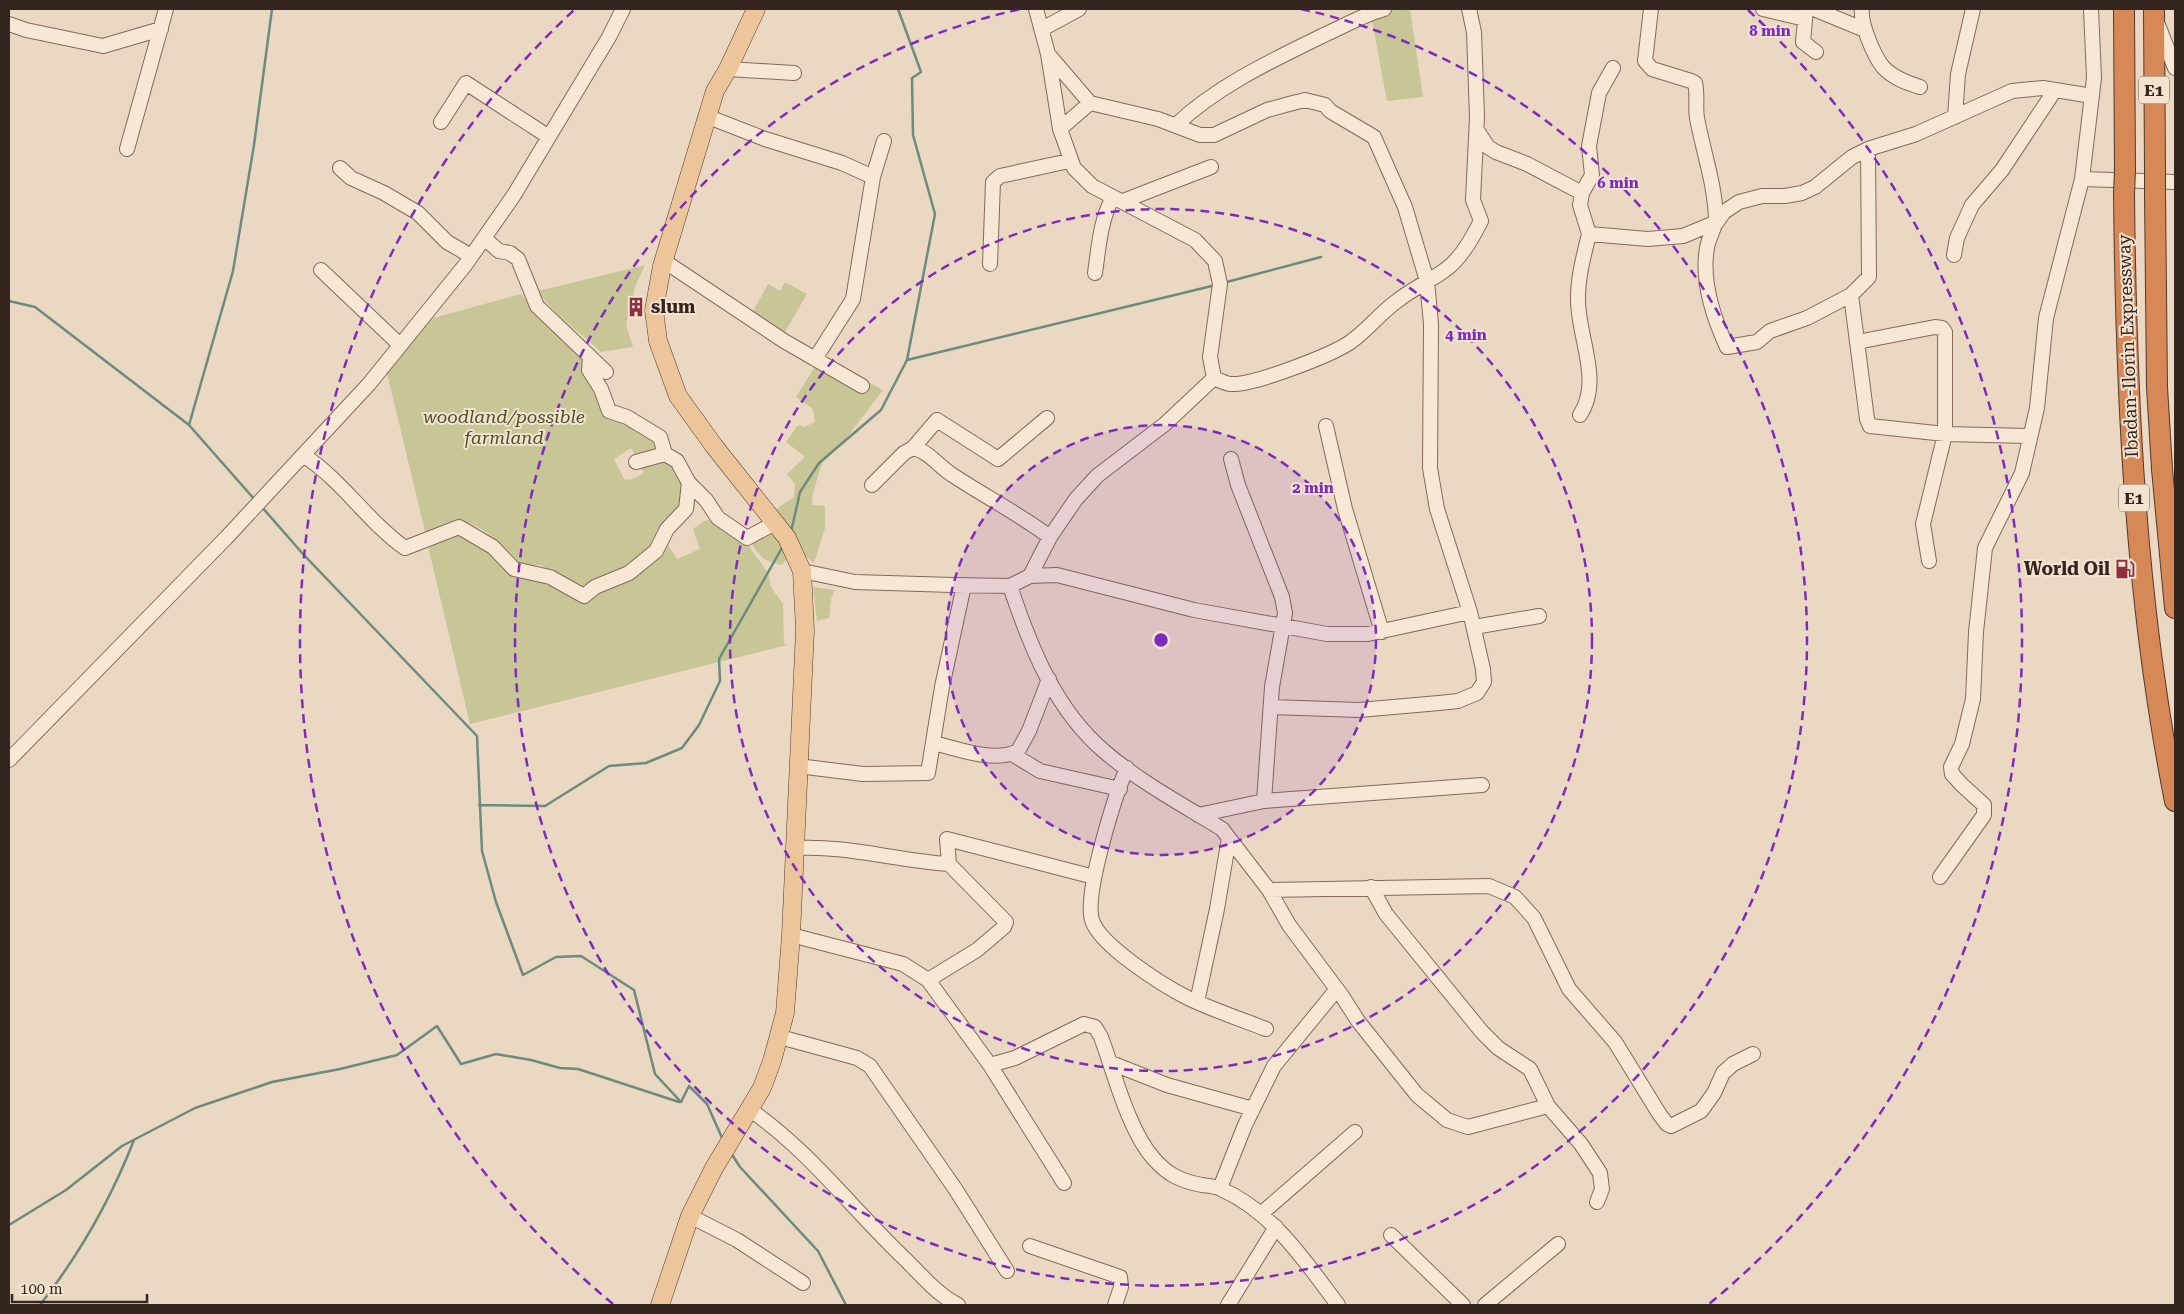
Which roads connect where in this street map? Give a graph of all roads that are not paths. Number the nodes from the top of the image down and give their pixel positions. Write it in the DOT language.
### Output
graph roads {
  1 [pos="166,9"];
  2 [pos="623,9"];
  3 [pos="756,9"];
  4 [pos="1036,9"];
  5 [pos="1079,9"];
  6 [pos="1384,9"];
  7 [pos="1469,9"];
  8 [pos="1651,9"];
  9 [pos="1763,9"];
  10 [pos="1862,9"];
  11 [pos="1973,9"];
  12 [pos="2091,9"];
  13 [pos="2124,9"];
  14 [pos="1808,12"];
  15 [pos="2154,12"];
  16 [pos="9,24"];
  17 [pos="161,29"];
  18 [pos="1042,29"];
  19 [pos="1865,30"];
  20 [pos="1816,52"];
  21 [pos="1048,54"];
  22 [pos="2175,67"];
  23 [pos="1613,68"];
  24 [pos="728,69"];
  25 [pos="794,72"];
  26 [pos="1920,87"];
  27 [pos="2056,90"];
  28 [pos="2092,96"];
  29 [pos="1090,103"];
  30 [pos="706,116"];
  31 [pos="1955,117"];
  32 [pos="441,122"];
  33 [pos="1176,125"];
  34 [pos="1060,129"];
  35 [pos="1477,130"];
  36 [pos="549,137"];
  37 [pos="884,140"];
  38 [pos="127,148"];
  39 [pos="1868,149"];
  40 [pos="1496,152"];
  41 [pos="1069,161"];
  42 [pos="1475,163"];
  43 [pos="1211,167"];
  44 [pos="340,168"];
  45 [pos="873,177"];
  46 [pos="2082,179"];
  47 [pos="2175,182"];
  48 [pos="1582,193"];
  49 [pos="1118,199"];
  50 [pos="1716,222"];
  51 [pos="1589,234"];
  52 [pos="484,238"];
  53 [pos="1954,255"];
  54 [pos="471,256"];
  55 [pos="664,261"];
  56 [pos="990,264"];
  57 [pos="321,270"];
  58 [pos="1095,273"];
  59 [pos="1426,281"];
  60 [pos="1851,294"];
  61 [pos="1857,342"];
  62 [pos="400,345"];
  63 [pos="590,357"];
  64 [pos="815,359"];
  65 [pos="606,372"];
  66 [pos="1214,378"];
  67 [pos="862,386"];
  68 [pos="1580,415"];
  69 [pos="1047,418"];
  70 [pos="1326,426"];
  71 [pos="1945,434"];
  72 [pos="2029,436"];
  73 [pos="913,448"];
  74 [pos="665,454"];
  75 [pos="303,455"];
  76 [pos="1231,459"];
  77 [pos="636,462"];
  78 [pos="689,483"];
  79 [pos="872,485"];
  80 [pos="775,523"];
  81 [pos="1050,537"];
  82 [pos="1928,561"];
  83 [pos="802,572"];
  84 [pos="1030,576"];
  85 [pos="964,585"];
  86 [pos="1010,586"];
  87 [pos="2175,599"];
  88 [pos="1470,612"];
  89 [pos="1539,616"];
  90 [pos="1284,627"];
  91 [pos="1474,627"];
  92 [pos="1382,632"];
  93 [pos="1049,679"];
  94 [pos="1271,707"];
  95 [pos="934,742"];
  96 [pos="1012,754"];
  97 [pos="9,760"];
  98 [pos="798,766"];
  99 [pos="1127,768"];
  100 [pos="1482,785"];
  101 [pos="1120,788"];
  102 [pos="1264,801"];
  103 [pos="2175,801"];
  104 [pos="1198,815"];
  105 [pos="1229,838"];
  106 [pos="795,848"];
  107 [pos="949,864"];
  108 [pos="1094,877"];
  109 [pos="1940,877"];
  110 [pos="1371,887"];
  111 [pos="1269,890"];
  112 [pos="791,935"];
  113 [pos="928,980"];
  114 [pos="1337,989"];
  115 [pos="1197,1002"];
  116 [pos="1266,1029"];
  117 [pos="780,1037"];
  118 [pos="1753,1054"];
  119 [pos="1111,1063"];
  120 [pos="990,1065"];
  121 [pos="1548,1106"];
  122 [pos="749,1109"];
  123 [pos="1253,1109"];
  124 [pos="1354,1132"];
  125 [pos="1064,1184"];
  126 [pos="1220,1188"];
  127 [pos="1597,1202"];
  128 [pos="1262,1213"];
  129 [pos="690,1216"];
  130 [pos="1276,1227"];
  131 [pos="1391,1236"];
  132 [pos="1558,1244"];
  133 [pos="1030,1246"];
  134 [pos="1006,1271"];
  135 [pos="803,1283"];
  136 [pos="660,1305"];
  137 [pos="958,1305"];
  138 [pos="1115,1305"];
  139 [pos="1228,1305"];
  140 [pos="1338,1305"];
  141 [pos="1463,1305"];
  142 [pos="1485,1305"];
  1 -- 17 [label="street"];
  2 -- 36 [label="street"];
  3 -- 24 [label="main road"];
  4 -- 18 [label="street"];
  5 -- 18 [label="street"];
  6 -- 33 [label="street"];
  7 -- 35 [label="street"];
  8 -- 50 [label="street"];
  9 -- 14 [label="street"];
  10 -- 19 [label="street"];
  11 -- 31 [label="street"];
  12 -- 28 [label="street"];
  13 -- 103 [label="highway, Ibadan-Ilorin Expressway / E1, bridge"];
  14 -- 19 [label="street"];
  14 -- 20 [label="street"];
  15 -- 22 [label="street"];
  15 -- 87 [label="highway, Ibadan-Ilorin Expressway / E1, bridge"];
  16 -- 17 [label="street"];
  17 -- 38 [label="street"];
  18 -- 21 [label="street"];
  19 -- 26 [label="street"];
  21 -- 29 [label="street"];
  21 -- 34 [label="street"];
  23 -- 48 [label="street"];
  24 -- 25 [label="street"];
  24 -- 30 [label="main road"];
  27 -- 28 [label="street"];
  27 -- 31 [label="street"];
  27 -- 53 [label="street"];
  28 -- 46 [label="street"];
  29 -- 33 [label="street"];
  29 -- 34 [label="street"];
  30 -- 45 [label="street"];
  30 -- 55 [label="main road"];
  31 -- 39 [label="street"];
  32 -- 36 [label="street"];
  33 -- 59 [label="street"];
  34 -- 41 [label="street"];
  35 -- 40 [label="street"];
  35 -- 42 [label="street"];
  36 -- 52 [label="street"];
  37 -- 45 [label="street"];
  39 -- 50 [label="street"];
  39 -- 60 [label="street"];
  40 -- 42 [label="street"];
  40 -- 48 [label="street"];
  41 -- 49 [label="street"];
  41 -- 56 [label="street"];
  42 -- 59 [label="street"];
  43 -- 49 [label="street"];
  44 -- 54 [label="street"];
  45 -- 64 [label="street"];
  46 -- 47 [label="street"];
  46 -- 72 [label="street"];
  48 -- 51 [label="street"];
  49 -- 58 [label="street"];
  49 -- 66 [label="street"];
  50 -- 51 [label="street"];
  50 -- 60 [label="street"];
  51 -- 68 [label="street"];
  52 -- 54 [label="street"];
  52 -- 63 [label="street"];
  54 -- 62 [label="street"];
  55 -- 64 [label="street"];
  55 -- 80 [label="main road"];
  57 -- 62 [label="street"];
  59 -- 66 [label="street"];
  59 -- 88 [label="street"];
  60 -- 61 [label="street"];
  61 -- 71 [label="street"];
  61 -- 71 [label="street"];
  62 -- 75 [label="street"];
  63 -- 65 [label="street"];
  63 -- 74 [label="street"];
  64 -- 67 [label="street"];
  66 -- 81 [label="street"];
  69 -- 73 [label="street"];
  70 -- 92 [label="street"];
  71 -- 72 [label="street"];
  71 -- 82 [label="street"];
  72 -- 109 [label="street"];
  73 -- 79 [label="street"];
  73 -- 81 [label="street"];
  74 -- 77 [label="street"];
  74 -- 78 [label="street"];
  75 -- 78 [label="street"];
  75 -- 97 [label="street"];
  76 -- 90 [label="street"];
  78 -- 80 [label="street"];
  80 -- 83 [label="main road"];
  81 -- 84 [label="street"];
  83 -- 85 [label="street"];
  83 -- 98 [label="main road"];
  84 -- 86 [label="street"];
  84 -- 90 [label="street"];
  85 -- 86 [label="street"];
  85 -- 95 [label="street"];
  86 -- 93 [label="street"];
  88 -- 91 [label="street"];
  88 -- 92 [label="street"];
  89 -- 91 [label="street"];
  90 -- 92 [label="street"];
  90 -- 94 [label="street"];
  91 -- 94 [label="street"];
  93 -- 96 [label="street"];
  93 -- 99 [label="street"];
  94 -- 102 [label="street"];
  95 -- 96 [label="street"];
  95 -- 98 [label="street"];
  96 -- 101 [label="street"];
  98 -- 106 [label="main road"];
  99 -- 101 [label="street"];
  99 -- 104 [label="street"];
  100 -- 102 [label="street"];
  101 -- 108 [label="street"];
  102 -- 104 [label="street"];
  104 -- 105 [label="street"];
  105 -- 111 [label="street"];
  105 -- 115 [label="street"];
  106 -- 107 [label="street"];
  106 -- 112 [label="main road"];
  107 -- 108 [label="street"];
  107 -- 113 [label="street"];
  108 -- 115 [label="street"];
  110 -- 111 [label="street"];
  110 -- 118 [label="street"];
  110 -- 121 [label="street"];
  111 -- 114 [label="street"];
  112 -- 113 [label="street"];
  112 -- 117 [label="main road"];
  113 -- 120 [label="street"];
  114 -- 121 [label="street"];
  114 -- 123 [label="street"];
  115 -- 116 [label="street"];
  117 -- 122 [label="main road"];
  117 -- 134 [label="street"];
  119 -- 120 [label="street"];
  119 -- 123 [label="street"];
  119 -- 126 [label="street"];
  120 -- 125 [label="street"];
  121 -- 127 [label="street"];
  122 -- 129 [label="main road"];
  122 -- 137 [label="street"];
  123 -- 126 [label="street"];
  124 -- 128 [label="street"];
  126 -- 128 [label="street"];
  128 -- 130 [label="street"];
  129 -- 135 [label="street"];
  129 -- 136 [label="main road"];
  130 -- 139 [label="street"];
  130 -- 140 [label="street"];
  131 -- 141 [label="street"];
  132 -- 142 [label="street"];
  133 -- 138 [label="street"];
}
